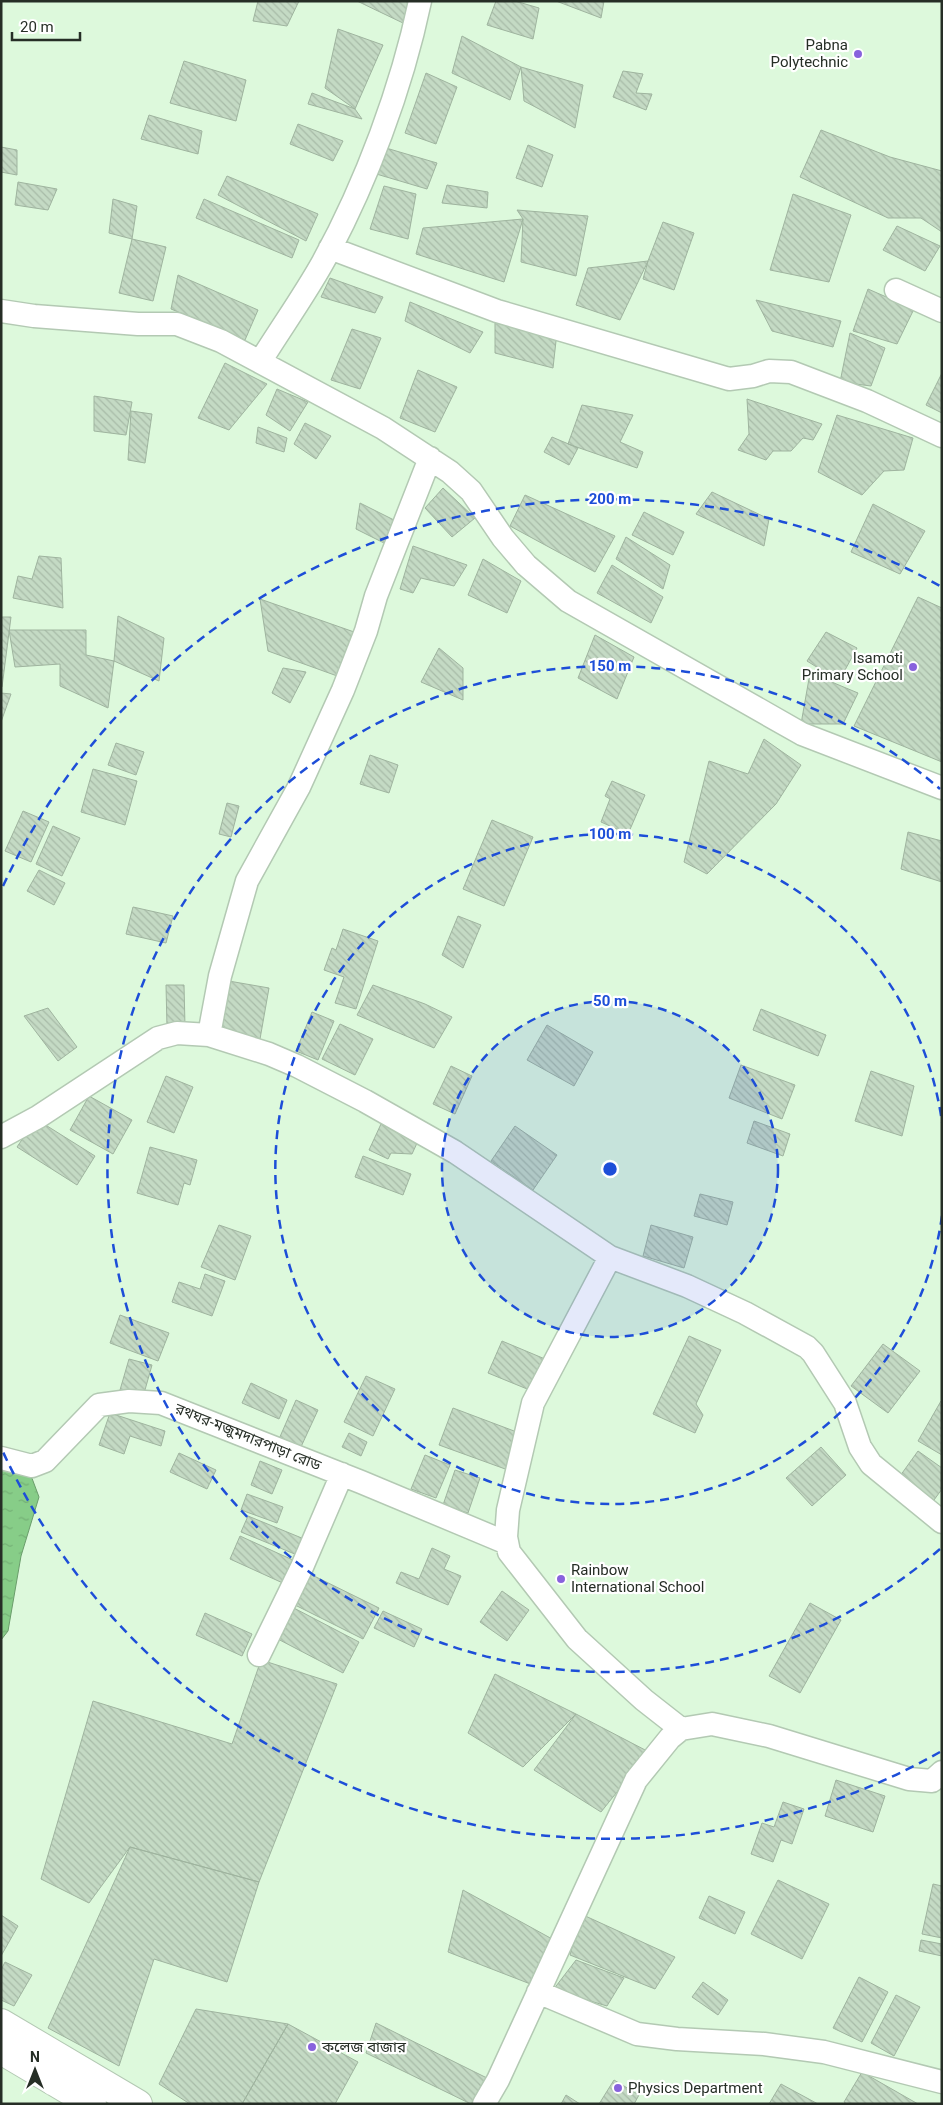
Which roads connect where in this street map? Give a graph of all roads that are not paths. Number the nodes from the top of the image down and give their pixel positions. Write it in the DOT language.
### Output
graph roads {
  1 [pos="420,1"];
  2 [pos="330,248"];
  3 [pos="896,290"];
  4 [pos="1,310"];
  5 [pos="942,311"];
  6 [pos="260,362"];
  7 [pos="942,436"];
  8 [pos="430,458"];
  9 [pos="942,788"];
  10 [pos="209,1035"];
  11 [pos="1,1137"];
  12 [pos="610,1256"];
  13 [pos="1,1458"];
  14 [pos="342,1474"];
  15 [pos="942,1522"];
  16 [pos="506,1543"];
  17 [pos="259,1655"];
  18 [pos="681,1729"];
  19 [pos="939,1780"];
  20 [pos="538,1992"];
  21 [pos="1,2023"];
  22 [pos="1,2050"];
  23 [pos="942,2082"];
  24 [pos="92,2104"];
  25 [pos="138,2104"];
  26 [pos="484,2104"];
  1 -- 2 [label="street"];
  2 -- 6 [label="street"];
  2 -- 7 [label="street"];
  3 -- 5 [label="street"];
  4 -- 6 [label="street"];
  6 -- 8 [label="street"];
  8 -- 9 [label="street"];
  8 -- 10 [label="street"];
  10 -- 11 [label="street"];
  10 -- 12 [label="street"];
  12 -- 15 [label="street"];
  12 -- 16 [label="street"];
  13 -- 14 [label="street, রথঘর-মজুমদারপাড়া রোড"];
  14 -- 16 [label="street, রথঘর-মজুমদারপাড়া রোড"];
  14 -- 17 [label="street"];
  16 -- 18 [label="street"];
  18 -- 19 [label="street"];
  18 -- 20 [label="street"];
  20 -- 23 [label="street"];
  20 -- 26 [label="street"];
  21 -- 25 [label="highway"];
  22 -- 24 [label="highway"];
}
